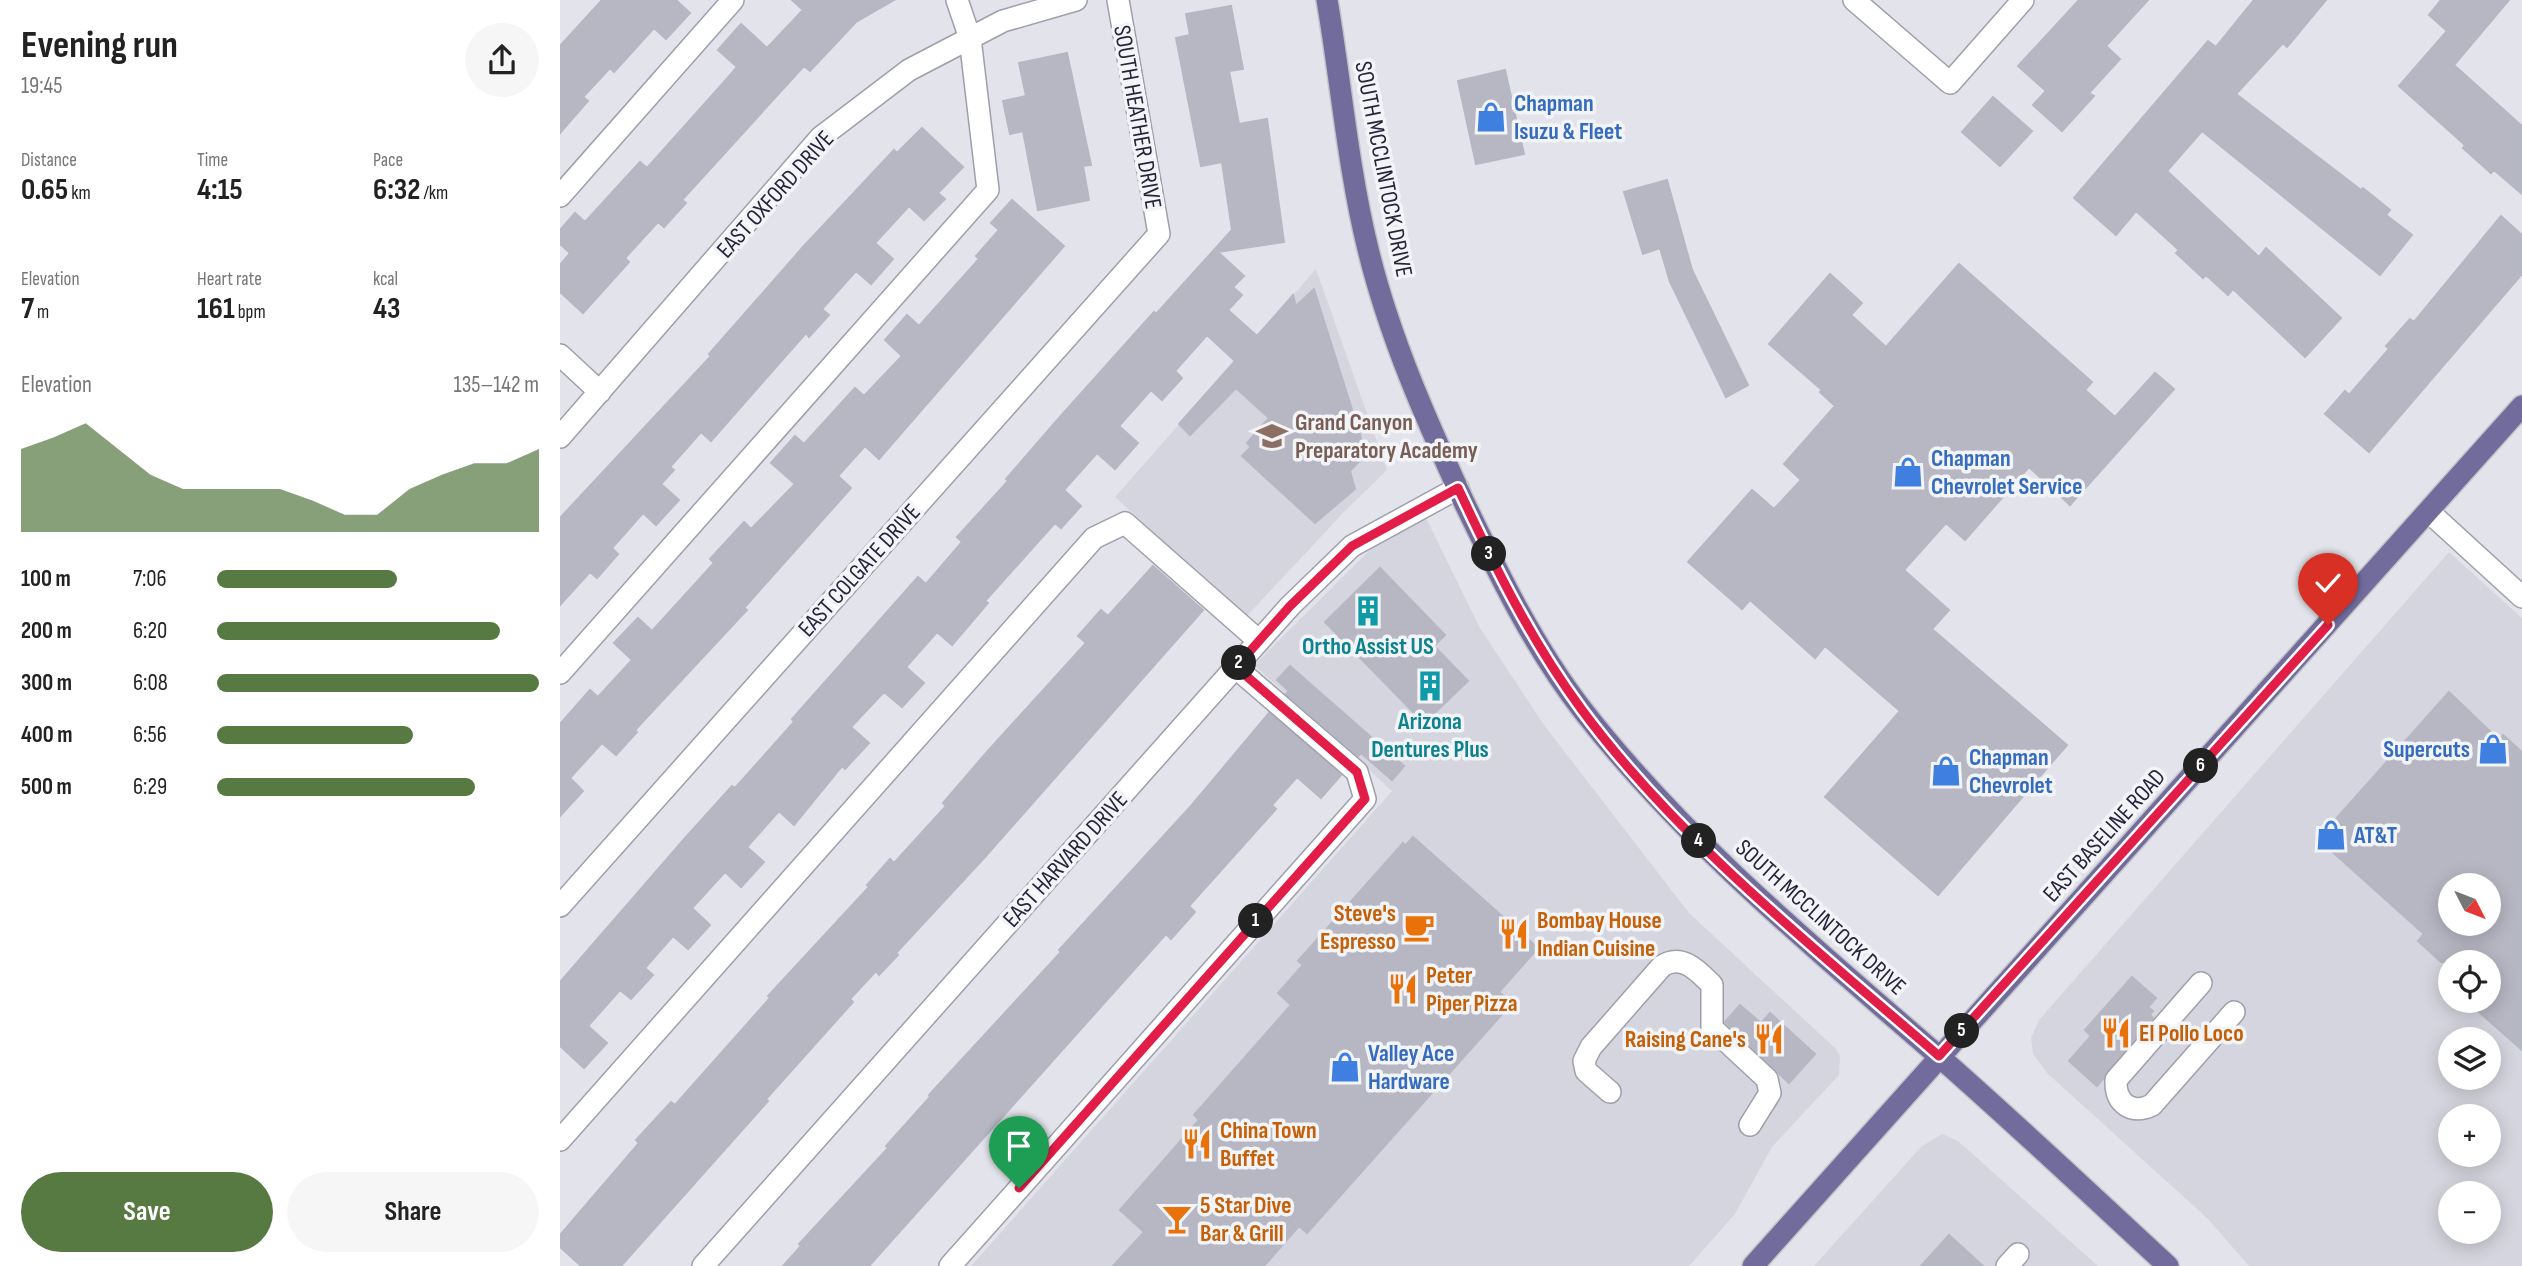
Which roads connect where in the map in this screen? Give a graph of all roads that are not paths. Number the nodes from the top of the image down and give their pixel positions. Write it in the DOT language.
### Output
graph roads {
  1 [pos="733,0"];
  2 [pos="957,0"];
  3 [pos="1076,0"];
  4 [pos="1118,0"];
  5 [pos="1327,0"];
  6 [pos="1854,0"];
  7 [pos="2023,0"];
  8 [pos="970,38"];
  9 [pos="560,196"];
  10 [pos="1159,234"];
  11 [pos="560,355"];
  12 [pos="600,392"];
  13 [pos="2522,406"];
  14 [pos="560,437"];
  15 [pos="1458,488"];
  16 [pos="2429,512"];
  17 [pos="2522,597"];
  18 [pos="1259,641"];
  19 [pos="1236,667"];
  20 [pos="560,673"];
  21 [pos="560,906"];
  22 [pos="2201,983"];
  23 [pos="2234,1012"];
  24 [pos="1939,1056"];
  25 [pos="1610,1092"];
  26 [pos="1750,1125"];
  27 [pos="560,1139"];
  28 [pos="703,1266"];
  29 [pos="950,1266"];
  30 [pos="1753,1266"];
  31 [pos="2168,1266"];
  1 -- 9 [label="street"];
  2 -- 8 [label="street"];
  3 -- 8 [label="street, EAST OXFORD DRIVE"];
  4 -- 10 [label="street, SOUTH HEATHER DRIVE"];
  5 -- 15 [label="main road, SOUTH MCCLINTOCK DRIVE"];
  6 -- 7 [label="street"];
  8 -- 12 [label="street, EAST OXFORD DRIVE"];
  8 -- 20 [label="street"];
  10 -- 21 [label="street, EAST COLGATE DRIVE"];
  11 -- 12 [label="street"];
  12 -- 14 [label="street, EAST OXFORD DRIVE"];
  13 -- 16 [label="main road, EAST BASELINE ROAD"];
  15 -- 18 [label="street, EAST HARVARD DRIVE"];
  15 -- 24 [label="main road, SOUTH MCCLINTOCK DRIVE"];
  16 -- 17 [label="street"];
  16 -- 24 [label="main road, EAST BASELINE ROAD"];
  18 -- 19 [label="street, EAST HARVARD DRIVE"];
  18 -- 27 [label="street"];
  19 -- 28 [label="street, EAST HARVARD DRIVE"];
  19 -- 29 [label="street"];
  22 -- 23 [label="street"];
  24 -- 30 [label="main road, EAST BASELINE ROAD"];
  24 -- 31 [label="main road, SOUTH MCCLINTOCK DRIVE"];
  25 -- 26 [label="street"];
}
